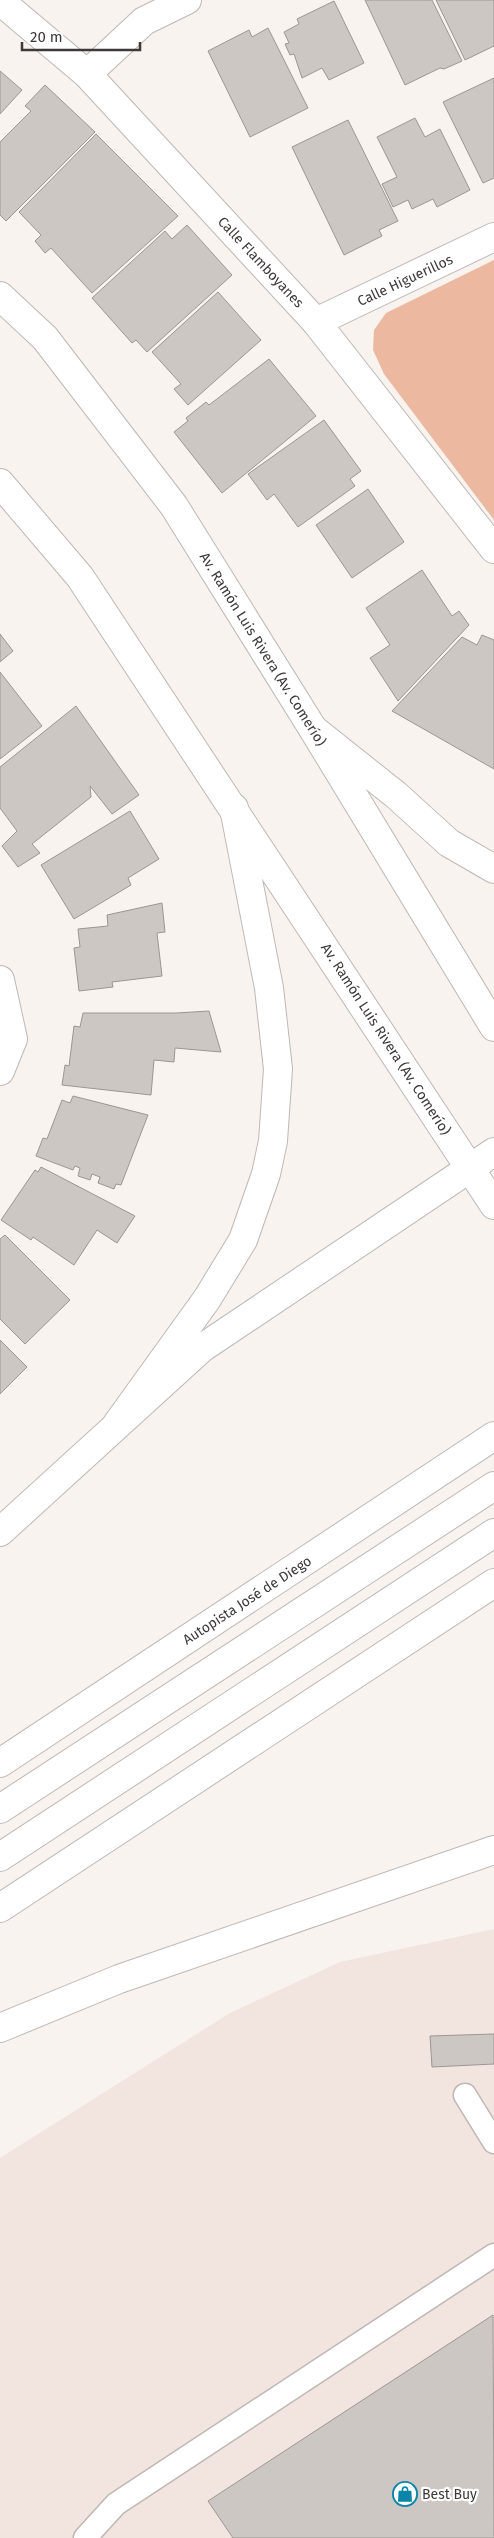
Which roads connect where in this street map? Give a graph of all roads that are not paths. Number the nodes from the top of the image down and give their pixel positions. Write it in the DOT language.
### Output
graph roads {
  1 [pos="187,0"];
  2 [pos="0,1"];
  3 [pos="87,74"];
  4 [pos="494,237"];
  5 [pos="0,296"];
  6 [pos="316,322"];
  7 [pos="0,483"];
  8 [pos="494,549"];
  9 [pos="313,729"];
  10 [pos="234,808"];
  11 [pos="494,869"];
  12 [pos="0,980"];
  13 [pos="494,1026"];
  14 [pos="0,1071"];
  15 [pos="494,1152"];
  16 [pos="471,1169"];
  17 [pos="494,1205"];
  18 [pos="117,1424"];
  19 [pos="487,1441"];
  20 [pos="494,1486"];
  21 [pos="0,1532"];
  22 [pos="494,1533"];
  23 [pos="494,1583"];
  24 [pos="0,1763"];
  25 [pos="0,1809"];
  26 [pos="488,1854"];
  27 [pos="0,1857"];
  28 [pos="0,1908"];
  29 [pos="0,2028"];
  30 [pos="465,2095"];
  31 [pos="494,2142"];
  32 [pos="494,2255"];
  33 [pos="84,2538"];
  1 -- 3 [label="main road"];
  2 -- 3 [label="main road, Calle Flamboyanes"];
  3 -- 6 [label="main road, Calle Flamboyanes"];
  4 -- 6 [label="main road, Calle Higuerillos"];
  5 -- 9 [label="main road, Av. Ramón Luis Rivera (Av. Comerío)"];
  6 -- 8 [label="main road, Calle Flamboyanes"];
  7 -- 10 [label="main road, Av. Ramón Luis Rivera (Av. Comerío)"];
  9 -- 11 [label="main road"];
  9 -- 13 [label="main road, Av. Ramón Luis Rivera (Av. Comerío)"];
  10 -- 16 [label="main road, Av. Ramón Luis Rivera (Av. Comerío)"];
  10 -- 18 [label="main road"];
  12 -- 14 [label="main road"];
  15 -- 16 [label="main road"];
  16 -- 17 [label="main road, Av. Ramón Luis Rivera (Av. Comerío)"];
  16 -- 18 [label="main road"];
  18 -- 21 [label="main road"];
  19 -- 24 [label="main road, Autopista José de Diego"];
  20 -- 25 [label="main road"];
  22 -- 27 [label="main road"];
  23 -- 28 [label="main road"];
  26 -- 29 [label="main road"];
  30 -- 31 [label="lane"];
  32 -- 33 [label="lane"];
}
